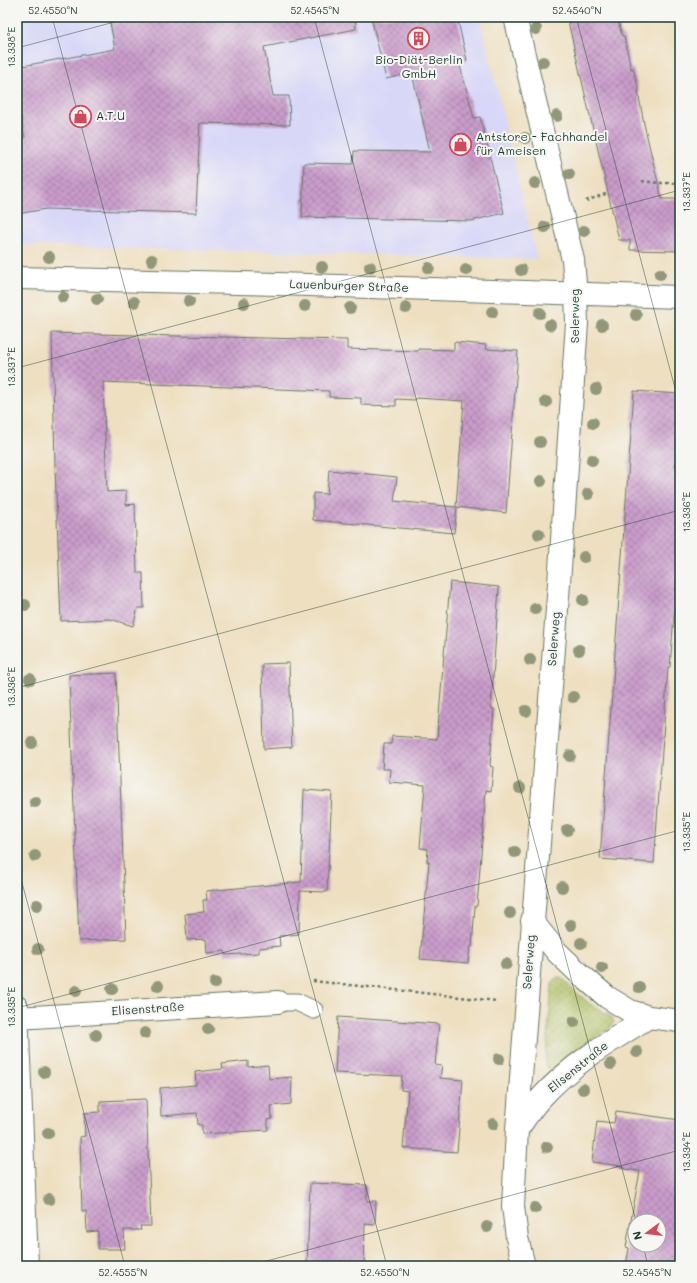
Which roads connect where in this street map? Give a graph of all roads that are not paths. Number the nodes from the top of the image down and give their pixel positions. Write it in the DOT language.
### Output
graph roads {
  1 [pos="515,17"];
  2 [pos="17,278"];
  3 [pos="576,294"];
  4 [pos="680,298"];
  5 [pos="532,921"];
  6 [pos="278,1002"];
  7 [pos="17,1007"];
  8 [pos="314,1010"];
  9 [pos="649,1017"];
  10 [pos="17,1018"];
  11 [pos="680,1021"];
  12 [pos="517,1130"];
  13 [pos="27,1266"];
  14 [pos="524,1266"];
  1 -- 3 [label="street, Selerweg"];
  2 -- 3 [label="street, Lauenburger Straße"];
  3 -- 4 [label="street, Lauenburger Straße"];
  3 -- 5 [label="street, Selerweg"];
  5 -- 9 [label="street"];
  5 -- 12 [label="street, Selerweg"];
  6 -- 8 [label="lane"];
  6 -- 10 [label="street, Elisenstraße"];
  7 -- 10 [label="street"];
  9 -- 11 [label="street"];
  9 -- 12 [label="street, Elisenstraße"];
  10 -- 13 [label="street"];
  12 -- 14 [label="street, Selerweg"];
}
